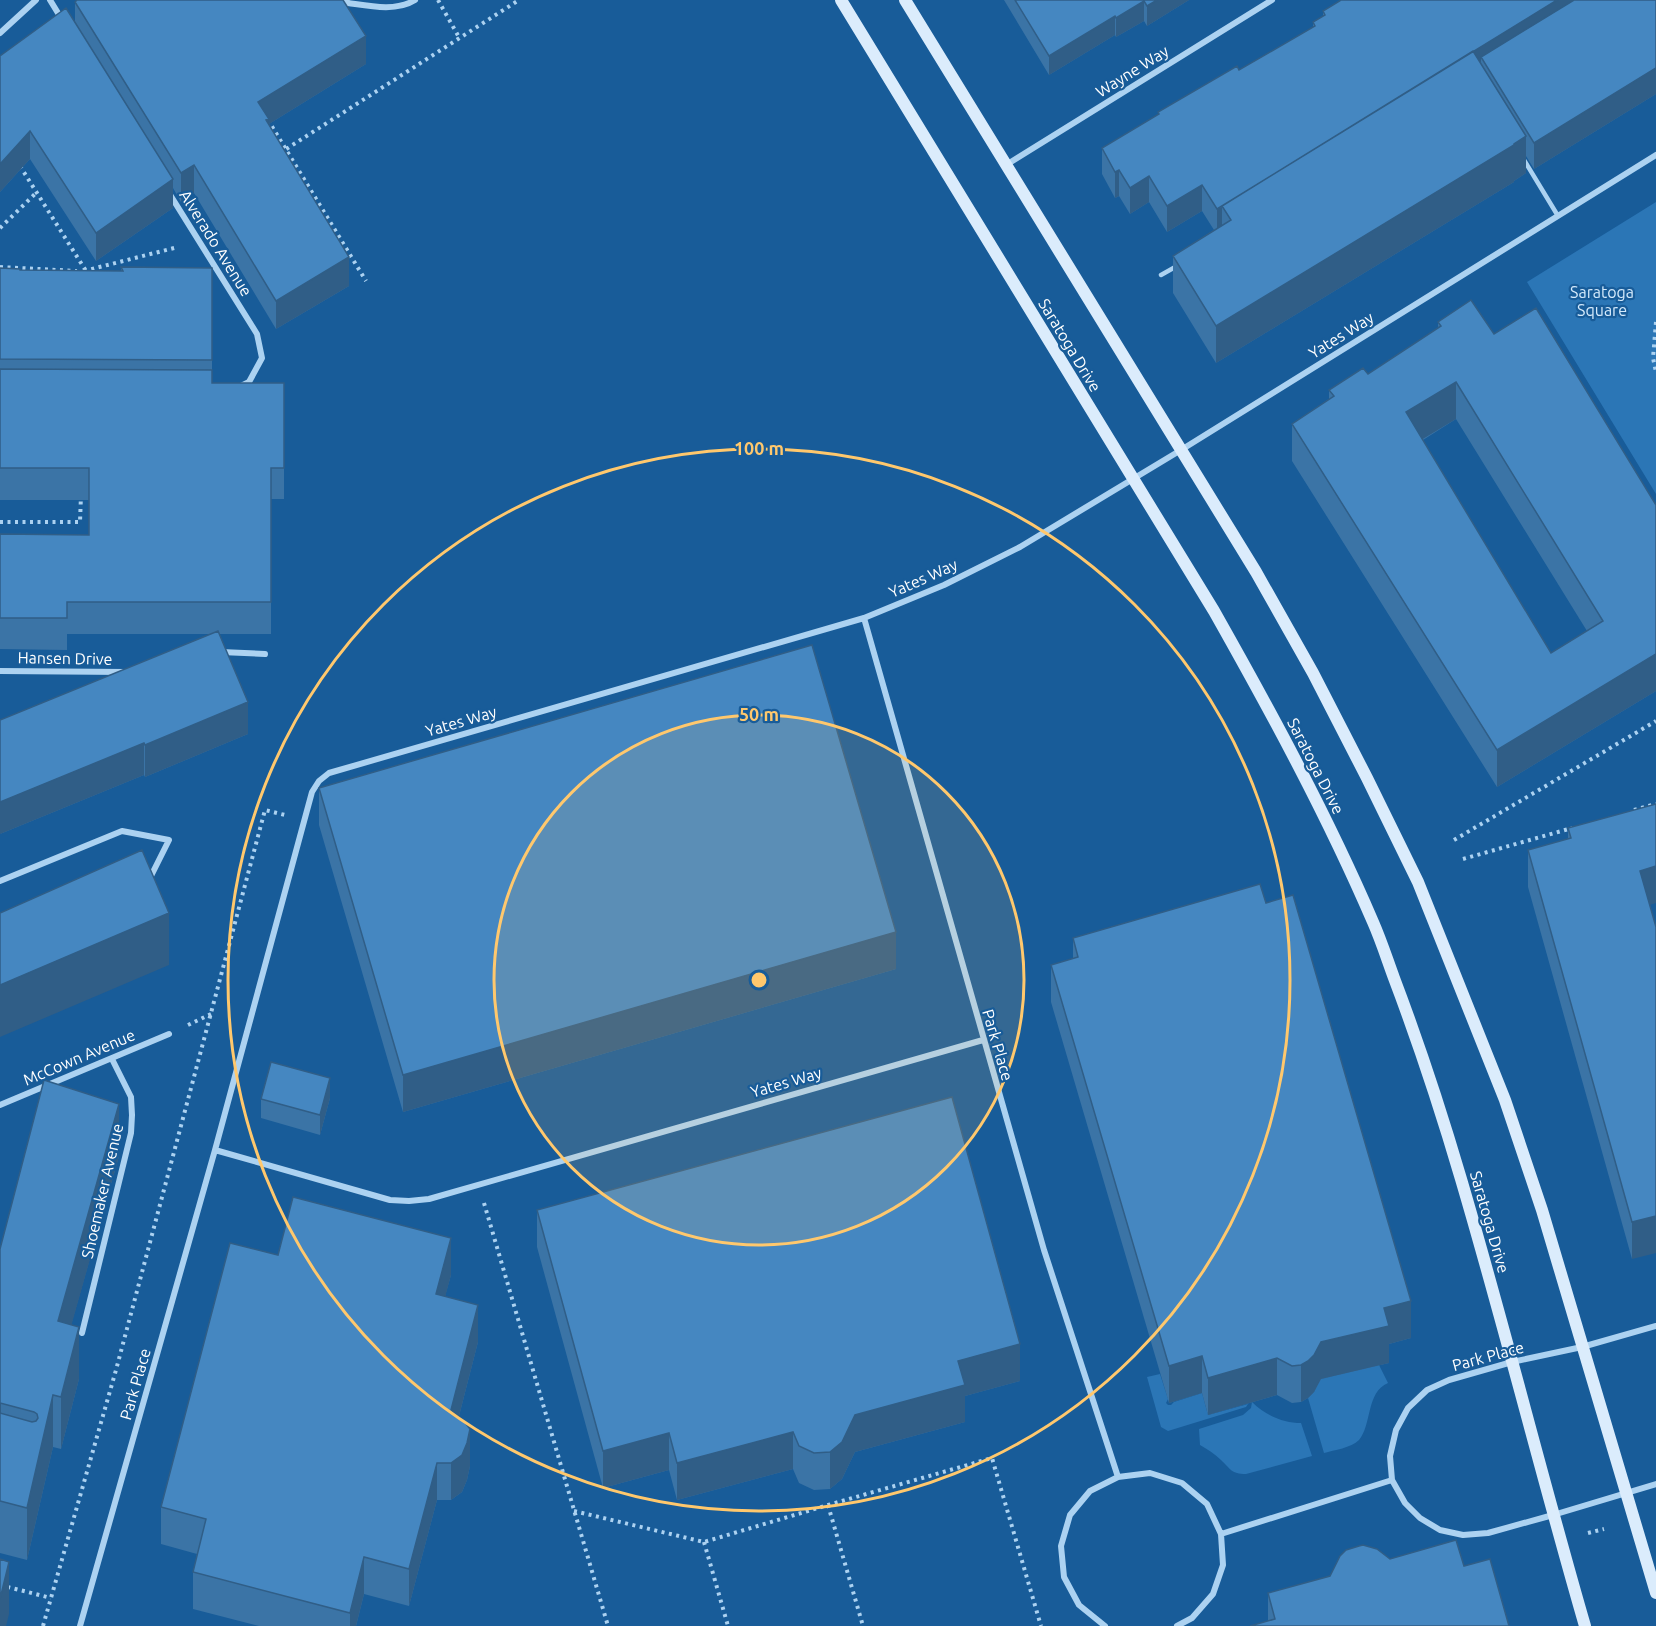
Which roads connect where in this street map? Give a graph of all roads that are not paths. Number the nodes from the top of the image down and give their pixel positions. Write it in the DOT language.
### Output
graph roads {
  1 [pos="36,0"];
  2 [pos="50,0"];
  3 [pos="346,0"];
  4 [pos="415,0"];
  5 [pos="841,0"];
  6 [pos="905,0"];
  7 [pos="1272,0"];
  8 [pos="62,20"];
  9 [pos="0,33"];
  10 [pos="1656,155"];
  11 [pos="1521,156"];
  12 [pos="1006,165"];
  13 [pos="168,191"];
  14 [pos="1558,216"];
  15 [pos="1181,263"];
  16 [pos="1161,275"];
  17 [pos="232,392"];
  18 [pos="1181,450"];
  19 [pos="1133,480"];
  20 [pos="864,618"];
  21 [pos="213,651"];
  22 [pos="265,654"];
  23 [pos="0,670"];
  24 [pos="108,681"];
  25 [pos="0,881"];
  26 [pos="148,883"];
  27 [pos="168,1034"];
  28 [pos="983,1040"];
  29 [pos="112,1059"];
  30 [pos="0,1106"];
  31 [pos="215,1150"];
  32 [pos="1656,1326"];
  33 [pos="82,1333"];
  34 [pos="1582,1347"];
  35 [pos="1512,1362"];
  36 [pos="1118,1477"];
  37 [pos="1392,1480"];
  38 [pos="1656,1484"];
  39 [pos="1627,1492"];
  40 [pos="1553,1515"];
  41 [pos="1221,1534"];
  42 [pos="1656,1593"];
  43 [pos="80,1626"];
  44 [pos="1105,1626"];
  45 [pos="1177,1626"];
  46 [pos="1585,1626"];
  1 -- 9 [label="street"];
  2 -- 8 [label="street"];
  3 -- 4 [label="street"];
  5 -- 19 [label="main road, Saratoga Drive"];
  6 -- 12 [label="main road"];
  7 -- 12 [label="street, Wayne Way"];
  10 -- 14 [label="street, Yates Way"];
  11 -- 14 [label="lane"];
  12 -- 18 [label="main road"];
  13 -- 17 [label="street, Alverado Avenue"];
  14 -- 18 [label="street, Yates Way"];
  15 -- 16 [label="lane"];
  18 -- 19 [label="street, Yates Way"];
  18 -- 34 [label="main road"];
  19 -- 20 [label="street, Yates Way"];
  19 -- 35 [label="main road, Saratoga Drive"];
  20 -- 28 [label="street, Park Place"];
  20 -- 31 [label="street, Yates Way"];
  21 -- 22 [label="street"];
  23 -- 24 [label="street, Hansen Drive"];
  25 -- 26 [label="street"];
  27 -- 29 [label="street, McCown Avenue"];
  28 -- 31 [label="street, Yates Way"];
  28 -- 36 [label="street, Park Place"];
  29 -- 30 [label="street, McCown Avenue"];
  29 -- 33 [label="street, Shoemaker Avenue"];
  31 -- 43 [label="street, Park Place"];
  32 -- 34 [label="street, Park Place"];
  34 -- 35 [label="street, Park Place"];
  34 -- 39 [label="main road"];
  35 -- 37 [label="street, Park Place"];
  35 -- 40 [label="main road, Saratoga Drive"];
  36 -- 41 [label="street"];
  36 -- 44 [label="street"];
  37 -- 40 [label="street"];
  37 -- 41 [label="street"];
  38 -- 39 [label="street"];
  39 -- 40 [label="street"];
  39 -- 42 [label="main road"];
  40 -- 46 [label="main road, Saratoga Drive"];
  41 -- 45 [label="street"];
}
